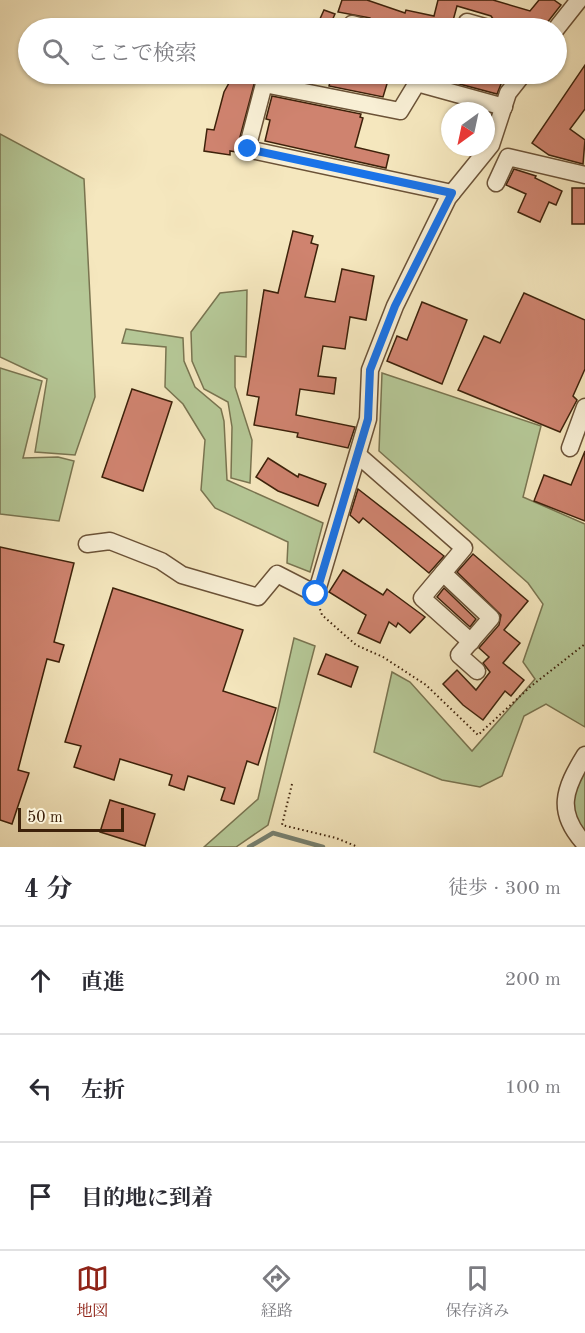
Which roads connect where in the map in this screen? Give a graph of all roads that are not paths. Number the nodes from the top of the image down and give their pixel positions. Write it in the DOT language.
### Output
graph roads {
  1 [pos="580,0"];
  2 [pos="585,9"];
  3 [pos="565,18"];
  4 [pos="264,84"];
  5 [pos="264,84"];
  6 [pos="416,84"];
  7 [pos="421,84"];
  8 [pos="515,84"];
  9 [pos="504,107"];
  10 [pos="585,175"];
  11 [pos="496,183"];
  12 [pos="452,193"];
  13 [pos="585,407"];
  14 [pos="570,448"];
  15 [pos="358,455"];
  16 [pos="87,544"];
  17 [pos="443,573"];
  18 [pos="471,642"];
  19 [pos="477,671"];
  20 [pos="585,755"];
  21 [pos="585,844"];
  1 -- 2 [label="street"];
  1 -- 3 [label="street"];
  4 -- 6 [label="street"];
  5 -- 12 [label="street"];
  7 -- 9 [label="street"];
  8 -- 9 [label="street"];
  9 -- 12 [label="street"];
  10 -- 11 [label="street"];
  12 -- 15 [label="street"];
  13 -- 14 [label="street"];
  15 -- 16 [label="street"];
  15 -- 17 [label="street"];
  17 -- 18 [label="street"];
  17 -- 18 [label="street"];
  18 -- 19 [label="street"];
  20 -- 21 [label="street"];
}
